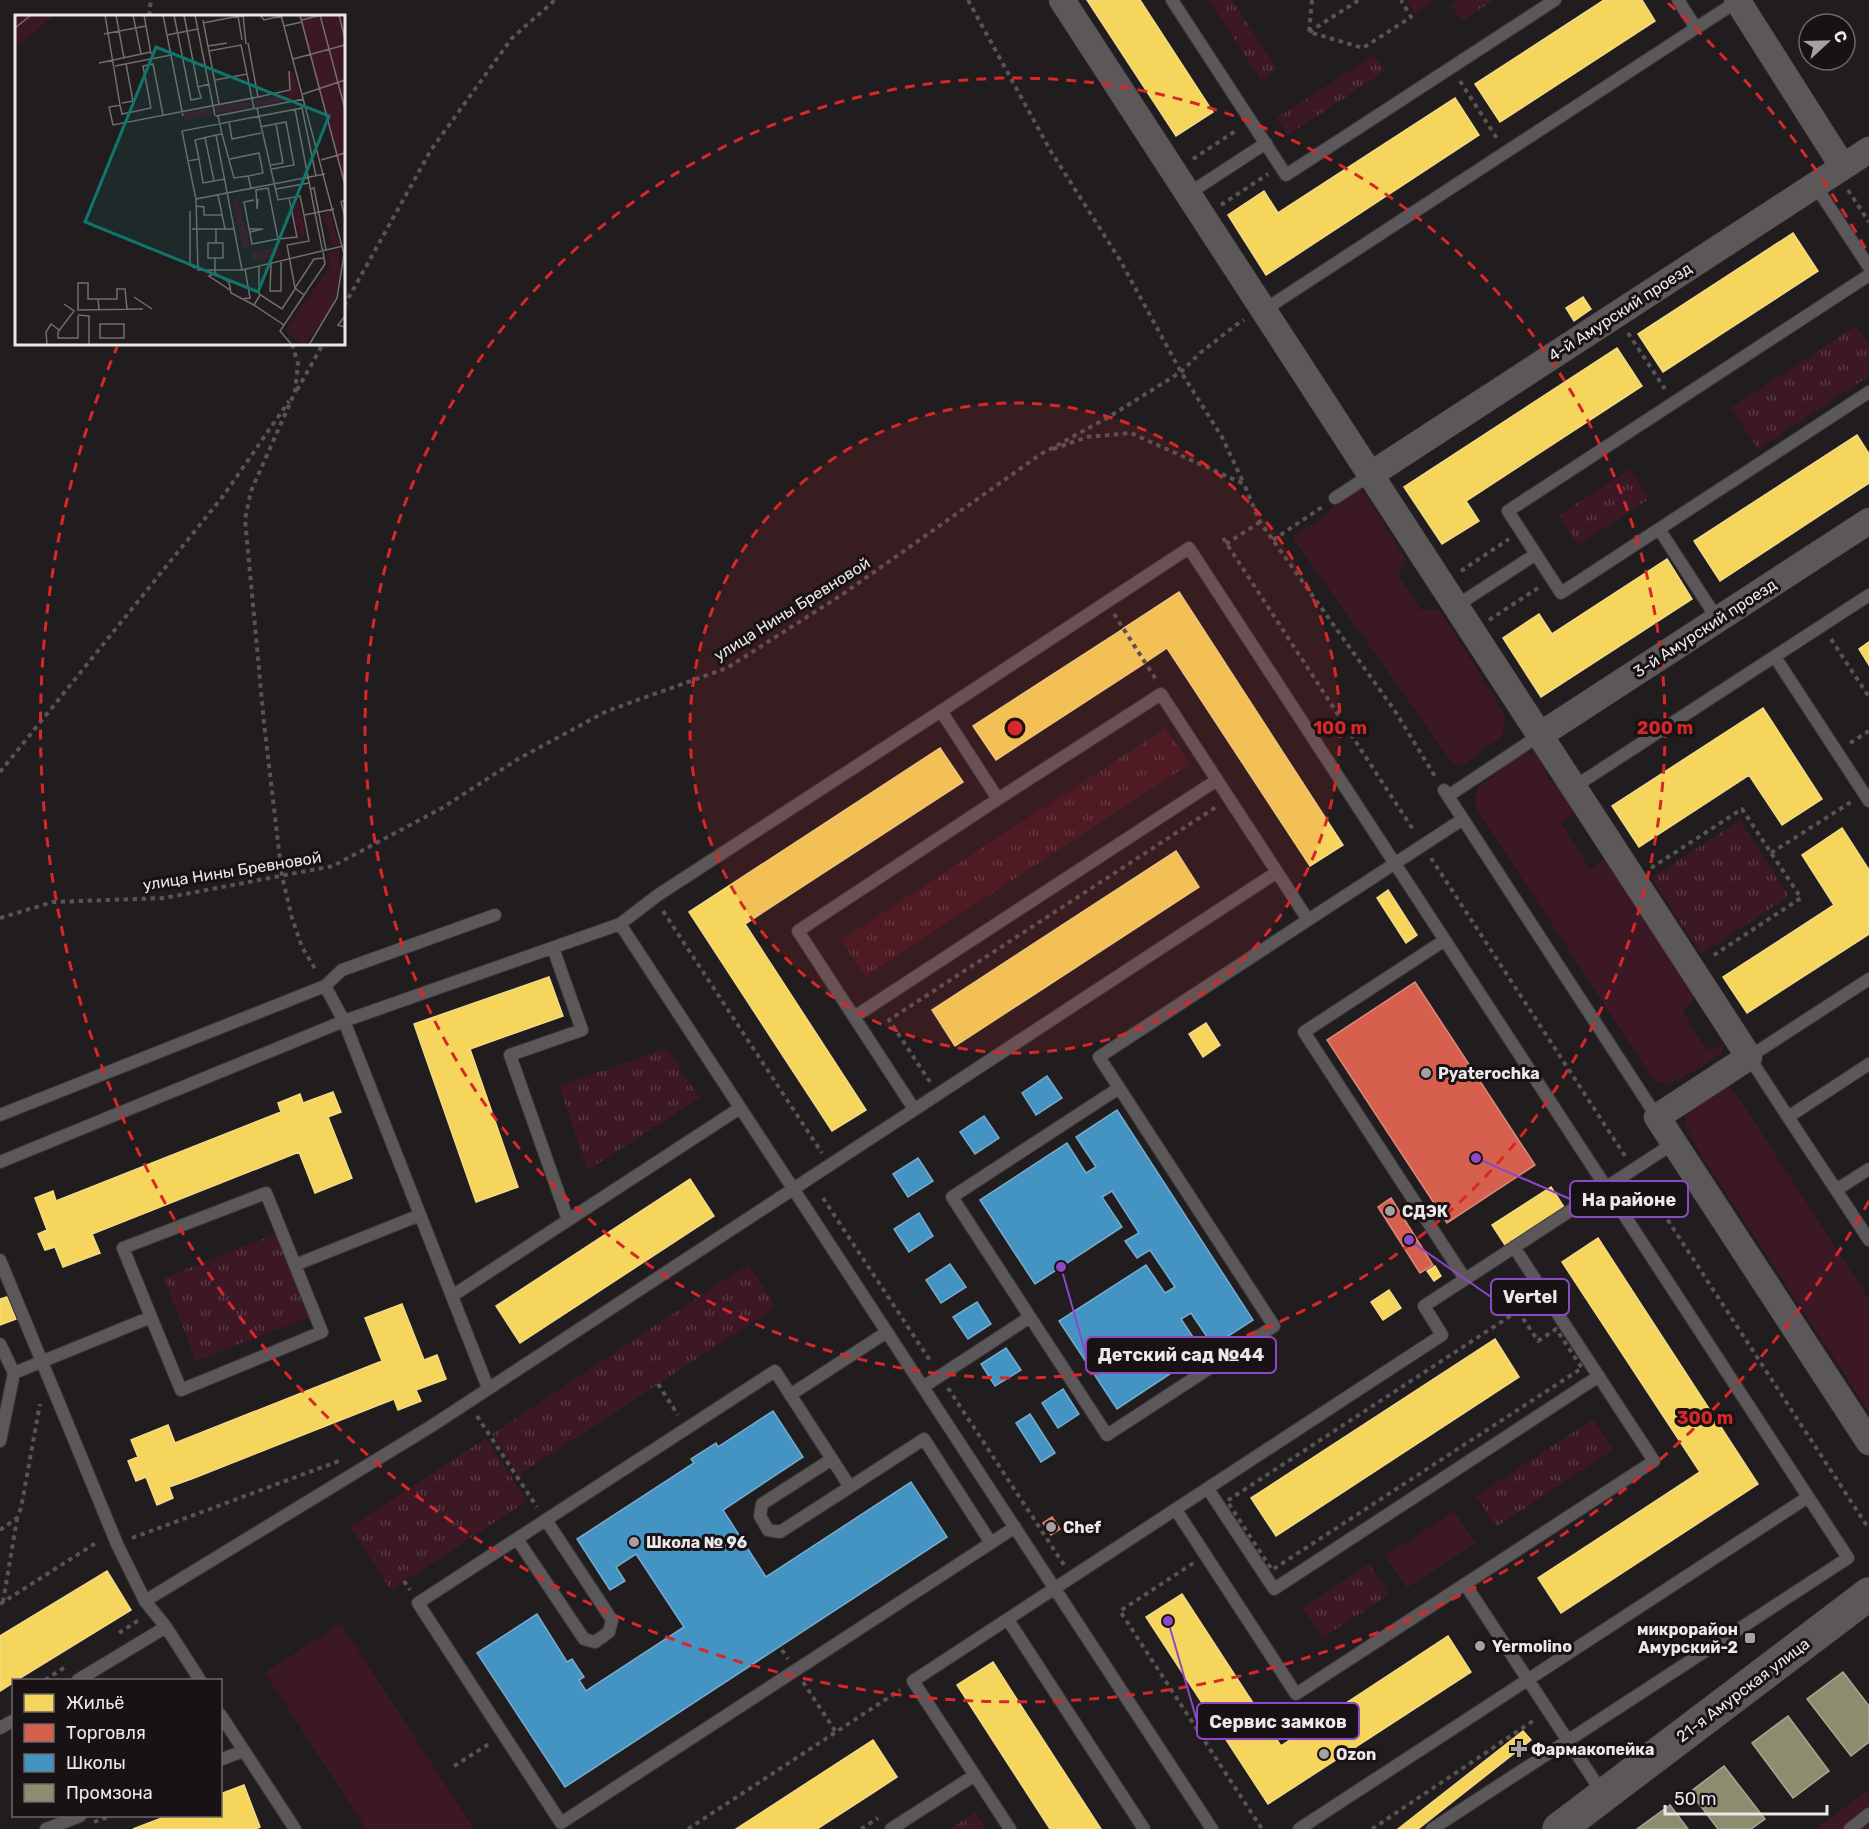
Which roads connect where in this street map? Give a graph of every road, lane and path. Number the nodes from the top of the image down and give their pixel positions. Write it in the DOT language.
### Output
graph roads {
  1 [pos="151,0"];
  2 [pos="555,0"];
  3 [pos="968,0"];
  4 [pos="1062,0"];
  5 [pos="1172,0"];
  6 [pos="1312,0"];
  7 [pos="1359,0"];
  8 [pos="1401,0"];
  9 [pos="1555,0"];
  10 [pos="1677,0"];
  11 [pos="1742,0"];
  12 [pos="149,15"];
  13 [pos="1696,28"];
  14 [pos="1309,32"];
  15 [pos="1456,75"];
  16 [pos="1243,126"];
  17 [pos="1266,143"];
  18 [pos="1501,144"];
  19 [pos="1869,150"];
  20 [pos="1190,161"];
  21 [pos="1843,167"];
  22 [pos="1272,172"];
  23 [pos="1818,190"];
  24 [pos="1188,194"];
  25 [pos="1219,206"];
  26 [pos="1869,222"];
  27 [pos="1869,267"];
  28 [pos="1869,275"];
  29 [pos="345,304"];
  30 [pos="1264,310"];
  31 [pos="1623,324"];
  32 [pos="292,345"];
  33 [pos="322,345"];
  34 [pos="1181,372"];
  35 [pos="295,392"];
  36 [pos="1867,396"];
  37 [pos="1670,397"];
  38 [pos="1041,454"];
  39 [pos="1370,475"];
  40 [pos="1244,484"];
  41 [pos="1335,498"];
  42 [pos="1869,521"];
  43 [pos="1260,522"];
  44 [pos="1659,529"];
  45 [pos="1514,536"];
  46 [pos="1223,538"];
  47 [pos="1273,540"];
  48 [pos="1226,544"];
  49 [pos="1536,554"];
  50 [pos="1458,572"];
  51 [pos="1545,584"];
  52 [pos="1869,595"];
  53 [pos="1456,606"];
  54 [pos="1112,611"];
  55 [pos="1718,620"];
  56 [pos="1480,626"];
  57 [pos="1822,626"];
  58 [pos="1775,657"];
  59 [pos="1165,676"];
  60 [pos="1158,681"];
  61 [pos="1148,687"];
  62 [pos="1869,697"];
  63 [pos="941,711"];
  64 [pos="1869,731"];
  65 [pos="1540,735"];
  66 [pos="1837,752"];
  67 [pos="0,772"];
  68 [pos="1217,780"];
  69 [pos="1574,788"];
  70 [pos="1446,793"];
  71 [pos="1229,798"];
  72 [pos="1856,798"];
  73 [pos="998,800"];
  74 [pos="1869,801"];
  75 [pos="1463,819"];
  76 [pos="1423,845"];
  77 [pos="1771,854"];
  78 [pos="1395,864"];
  79 [pos="1277,872"];
  80 [pos="1642,874"];
  81 [pos="282,876"];
  82 [pos="655,898"];
  83 [pos="495,915"];
  84 [pos="0,918"];
  85 [pos="1308,920"];
  86 [pos="620,924"];
  87 [pos="1445,940"];
  88 [pos="553,948"];
  89 [pos="1711,957"];
  90 [pos="1869,979"];
  91 [pos="325,986"];
  92 [pos="854,1017"];
  93 [pos="344,1021"];
  94 [pos="1749,1057"];
  95 [pos="1869,1064"];
  96 [pos="932,1084"];
  97 [pos="1119,1088"];
  98 [pos="740,1108"];
  99 [pos="914,1109"];
  100 [pos="0,1115"];
  101 [pos="1657,1117"];
  102 [pos="1788,1117"];
  103 [pos="1674,1143"];
  104 [pos="0,1162"];
  105 [pos="829,1165"];
  106 [pos="1634,1169"];
  107 [pos="1869,1169"];
  108 [pos="1606,1187"];
  109 [pos="793,1188"];
  110 [pos="1836,1190"];
  111 [pos="420,1215"];
  112 [pos="567,1220"];
  113 [pos="1869,1240"];
  114 [pos="1515,1247"];
  115 [pos="0,1260"];
  116 [pos="295,1265"];
  117 [pos="1465,1279"];
  118 [pos="452,1296"];
  119 [pos="152,1317"];
  120 [pos="1030,1317"];
  121 [pos="887,1332"];
  122 [pos="0,1344"];
  123 [pos="42,1361"];
  124 [pos="14,1373"];
  125 [pos="1599,1376"];
  126 [pos="658,1384"];
  127 [pos="923,1387"];
  128 [pos="488,1388"];
  129 [pos="790,1395"];
  130 [pos="42,1396"];
  131 [pos="467,1402"];
  132 [pos="687,1428"];
  133 [pos="0,1441"];
  134 [pos="1869,1442"];
  135 [pos="832,1459"];
  136 [pos="340,1460"];
  137 [pos="850,1487"];
  138 [pos="1208,1488"];
  139 [pos="1808,1497"];
  140 [pos="1227,1501"];
  141 [pos="1176,1510"];
  142 [pos="17,1518"];
  143 [pos="546,1520"];
  144 [pos="1015,1527"];
  145 [pos="1869,1529"];
  146 [pos="0,1530"];
  147 [pos="518,1539"];
  148 [pos="102,1540"];
  149 [pos="991,1543"];
  150 [pos="117,1544"];
  151 [pos="1272,1570"];
  152 [pos="1465,1584"];
  153 [pos="1055,1589"];
  154 [pos="1869,1594"];
  155 [pos="145,1601"];
  156 [pos="1,1603"];
  157 [pos="135,1610"];
  158 [pos="1120,1611"];
  159 [pos="1008,1620"];
  160 [pos="166,1627"];
  161 [pos="111,1638"];
  162 [pos="782,1650"];
  163 [pos="73,1662"];
  164 [pos="795,1670"];
  165 [pos="47,1679"];
  166 [pos="80,1679"];
  167 [pos="199,1679"];
  168 [pos="1528,1680"];
  169 [pos="913,1681"];
  170 [pos="1549,1711"];
  171 [pos="222,1717"];
  172 [pos="836,1732"];
  173 [pos="504,1734"];
  174 [pos="1568,1741"];
  175 [pos="243,1751"];
  176 [pos="222,1759"];
  177 [pos="454,1766"];
  178 [pos="975,1775"];
  179 [pos="1603,1796"];
  180 [pos="1869,1814"];
  181 [pos="75,1817"];
  182 [pos="563,1826"];
  183 [pos="46,1829"];
  184 [pos="295,1829"];
  185 [pos="687,1829"];
  186 [pos="891,1829"];
  187 [pos="1010,1829"];
  188 [pos="1144,1829"];
  189 [pos="1212,1829"];
  190 [pos="1262,1829"];
  191 [pos="1299,1829"];
  192 [pos="1372,1829"];
  193 [pos="1432,1829"];
  194 [pos="1560,1829"];
  195 [pos="1850,1829"];
  1 -- 12 [label="path"];
  2 -- 29 [label="path"];
  3 -- 34 [label="path"];
  4 -- 24 [label="street"];
  5 -- 17 [label="lane"];
  6 -- 14 [label="path"];
  7 -- 14 [label="path"];
  8 -- 14 [label="path"];
  9 -- 17 [label="lane"];
  10 -- 13 [label="lane"];
  11 -- 13 [label="lane"];
  11 -- 21 [label="street"];
  13 -- 30 [label="lane"];
  15 -- 18 [label="path"];
  16 -- 20 [label="path"];
  17 -- 24 [label="lane"];
  19 -- 21 [label="street, 4-й Амурский проезд"];
  21 -- 23 [label="street, 4-й Амурский проезд"];
  22 -- 25 [label="path"];
  23 -- 26 [label="path"];
  23 -- 27 [label="lane"];
  23 -- 39 [label="street, 4-й Амурский проезд"];
  24 -- 30 [label="street"];
  28 -- 49 [label="lane"];
  30 -- 34 [label="path, улица Нины Бревновой"];
  30 -- 39 [label="street"];
  31 -- 37 [label="path"];
  32 -- 35 [label="path"];
  33 -- 35 [label="path"];
  34 -- 38 [label="path, улица Нины Бревновой"];
  34 -- 40 [label="path"];
  35 -- 67 [label="path"];
  35 -- 81 [label="path"];
  36 -- 44 [label="lane"];
  38 -- 40 [label="path"];
  38 -- 81 [label="path, улица Нины Бревновой"];
  39 -- 41 [label="lane"];
  39 -- 53 [label="street"];
  40 -- 43 [label="path"];
  41 -- 47 [label="path"];
  42 -- 55 [label="street, 3-й Амурский проезд"];
  43 -- 47 [label="path"];
  43 -- 48 [label="path"];
  44 -- 49 [label="lane"];
  44 -- 55 [label="lane"];
  45 -- 50 [label="path"];
  46 -- 48 [label="path"];
  47 -- 70 [label="path"];
  48 -- 76 [label="path"];
  49 -- 53 [label="lane"];
  51 -- 56 [label="path"];
  52 -- 57 [label="lane"];
  53 -- 65 [label="street"];
  54 -- 60 [label="path"];
  55 -- 65 [label="street, 3-й Амурский проезд"];
  57 -- 58 [label="lane"];
  57 -- 62 [label="path"];
  58 -- 66 [label="lane"];
  58 -- 69 [label="lane"];
  59 -- 60 [label="path"];
  60 -- 61 [label="path"];
  63 -- 73 [label="lane"];
  63 -- 78 [label="lane"];
  63 -- 82 [label="lane"];
  64 -- 66 [label="path"];
  65 -- 69 [label="street"];
  65 -- 70 [label="lane"];
  66 -- 74 [label="lane"];
  68 -- 71 [label="lane"];
  68 -- 73 [label="lane"];
  68 -- 92 [label="lane"];
  69 -- 94 [label="street"];
  70 -- 75 [label="lane"];
  71 -- 79 [label="lane"];
  71 -- 96 [label="path"];
  72 -- 77 [label="path"];
  73 -- 92 [label="lane"];
  75 -- 76 [label="lane"];
  75 -- 101 [label="lane"];
  76 -- 78 [label="lane"];
  76 -- 106 [label="path"];
  77 -- 80 [label="path"];
  77 -- 89 [label="path"];
  78 -- 85 [label="lane"];
  78 -- 87 [label="lane"];
  79 -- 85 [label="lane"];
  79 -- 99 [label="lane"];
  81 -- 84 [label="path, улица Нины Бревновой"];
  81 -- 91 [label="path"];
  82 -- 86 [label="lane"];
  82 -- 105 [label="path"];
  83 -- 91 [label="lane"];
  85 -- 97 [label="lane"];
  86 -- 88 [label="lane"];
  86 -- 98 [label="lane"];
  87 -- 108 [label="lane"];
  87 -- 117 [label="lane"];
  88 -- 93 [label="lane"];
  88 -- 112 [label="lane"];
  90 -- 94 [label="lane"];
  91 -- 93 [label="lane"];
  91 -- 100 [label="lane"];
  92 -- 99 [label="lane"];
  93 -- 104 [label="lane"];
  93 -- 111 [label="lane"];
  94 -- 101 [label="street"];
  94 -- 102 [label="lane"];
  95 -- 102 [label="lane"];
  97 -- 120 [label="lane"];
  97 -- 120 [label="lane"];
  98 -- 109 [label="lane"];
  98 -- 112 [label="lane"];
  99 -- 105 [label="lane"];
  101 -- 103 [label="street"];
  102 -- 110 [label="lane"];
  103 -- 106 [label="lane"];
  103 -- 134 [label="street"];
  105 -- 109 [label="lane"];
  106 -- 108 [label="lane"];
  106 -- 145 [label="path"];
  107 -- 110 [label="lane"];
  108 -- 114 [label="lane"];
  108 -- 139 [label="lane"];
  109 -- 121 [label="lane"];
  109 -- 128 [label="lane"];
  110 -- 113 [label="lane"];
  111 -- 116 [label="lane"];
  111 -- 118 [label="lane"];
  112 -- 118 [label="lane"];
  114 -- 117 [label="lane"];
  114 -- 125 [label="lane"];
  115 -- 123 [label="lane"];
  116 -- 119 [label="lane"];
  116 -- 119 [label="lane"];
  117 -- 138 [label="lane"];
  118 -- 128 [label="lane"];
  119 -- 123 [label="lane"];
  120 -- 127 [label="lane"];
  121 -- 127 [label="lane"];
  121 -- 129 [label="lane"];
  122 -- 124 [label="lane"];
  123 -- 124 [label="lane"];
  123 -- 150 [label="lane"];
  124 -- 133 [label="lane"];
  125 -- 138 [label="lane"];
  125 -- 152 [label="lane"];
  126 -- 132 [label="path"];
  127 -- 144 [label="lane"];
  128 -- 131 [label="lane"];
  129 -- 132 [label="lane"];
  129 -- 135 [label="lane"];
  130 -- 142 [label="path"];
  131 -- 143 [label="path"];
  131 -- 155 [label="lane"];
  132 -- 143 [label="lane"];
  135 -- 137 [label="lane"];
  135 -- 137 [label="lane"];
  136 -- 150 [label="path"];
  137 -- 149 [label="lane"];
  138 -- 141 [label="lane"];
  139 -- 168 [label="lane"];
  139 -- 174 [label="lane"];
  140 -- 151 [label="path"];
  141 -- 152 [label="lane"];
  141 -- 153 [label="lane"];
  142 -- 146 [label="path"];
  142 -- 156 [label="path"];
  143 -- 147 [label="lane"];
  143 -- 147 [label="lane"];
  144 -- 149 [label="lane"];
  144 -- 153 [label="lane"];
  147 -- 173 [label="lane"];
  148 -- 156 [label="path"];
  149 -- 164 [label="lane"];
  150 -- 155 [label="lane"];
  152 -- 168 [label="lane"];
  153 -- 159 [label="lane"];
  153 -- 189 [label="lane"];
  154 -- 179 [label="main road, 21-я Амурская улица"];
  155 -- 160 [label="lane"];
  157 -- 161 [label="path"];
  158 -- 190 [label="path"];
  159 -- 169 [label="lane"];
  159 -- 188 [label="lane"];
  160 -- 166 [label="lane"];
  160 -- 167 [label="lane"];
  162 -- 164 [label="path"];
  163 -- 165 [label="path"];
  164 -- 172 [label="path"];
  164 -- 182 [label="lane"];
  168 -- 170 [label="lane"];
  168 -- 191 [label="lane"];
  169 -- 172 [label="path"];
  169 -- 178 [label="lane"];
  170 -- 174 [label="lane"];
  170 -- 192 [label="path"];
  171 -- 175 [label="lane"];
  172 -- 185 [label="path"];
  173 -- 177 [label="path"];
  173 -- 182 [label="lane"];
  174 -- 179 [label="lane"];
  174 -- 193 [label="lane"];
  175 -- 176 [label="lane"];
  175 -- 184 [label="lane"];
  178 -- 186 [label="lane"];
  178 -- 187 [label="lane"];
  179 -- 194 [label="main road, 21-я Амурская улица"];
  180 -- 195 [label="lane"];
  181 -- 183 [label="lane"];
}
